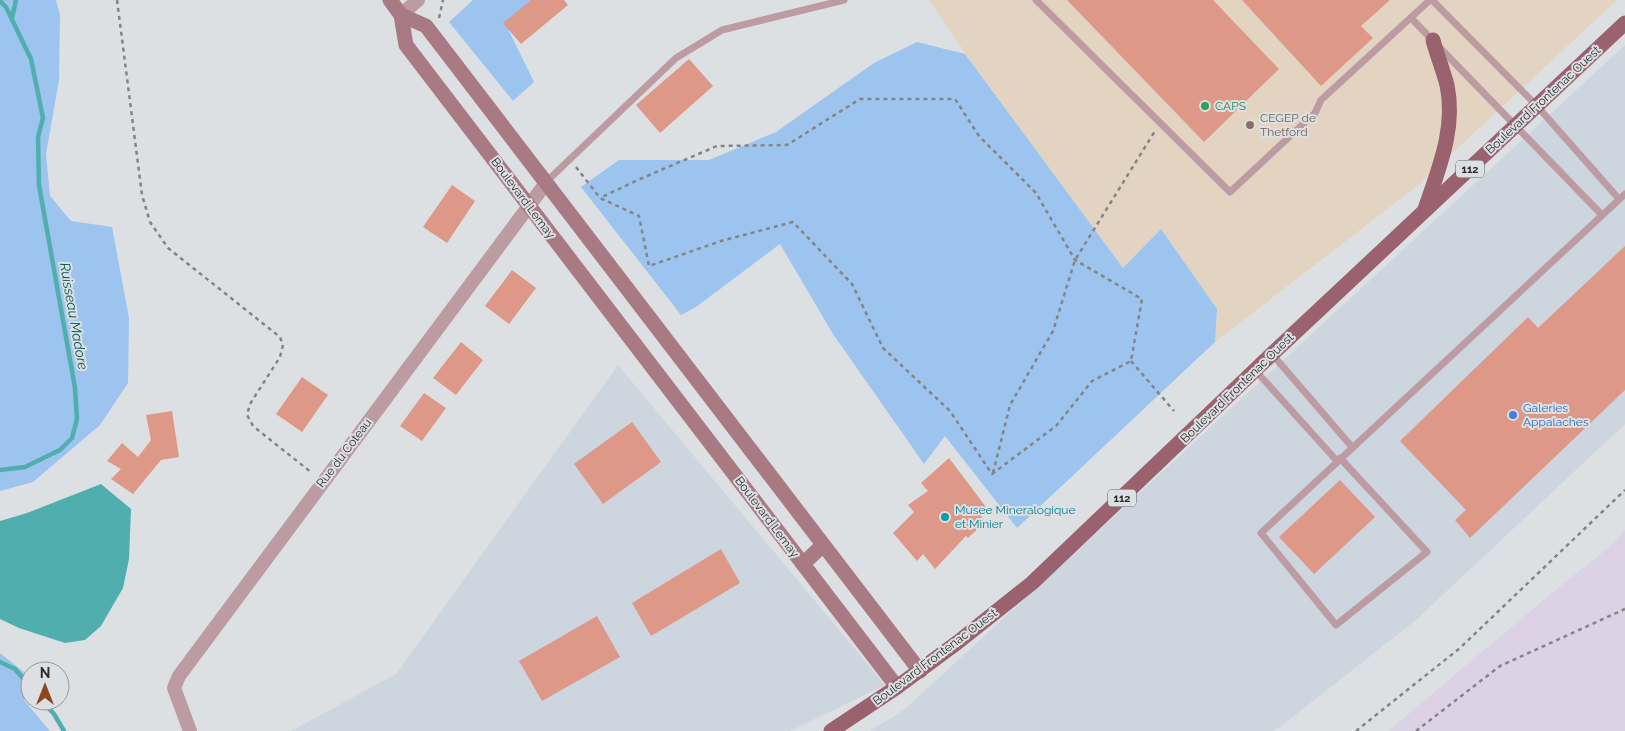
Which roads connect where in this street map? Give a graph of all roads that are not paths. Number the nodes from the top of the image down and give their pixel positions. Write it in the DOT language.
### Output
graph roads {
  1 [pos="390,0"];
  2 [pos="418,0"];
  3 [pos="844,0"];
  4 [pos="1036,0"];
  5 [pos="1431,0"];
  6 [pos="401,15"];
  7 [pos="1411,18"];
  8 [pos="1625,23"];
  9 [pos="1433,40"];
  10 [pos="1537,106"];
  11 [pos="1517,126"];
  12 [pos="546,183"];
  13 [pos="1622,197"];
  14 [pos="529,205"];
  15 [pos="1424,213"];
  16 [pos="1602,215"];
  17 [pos="1272,354"];
  18 [pos="678,356"];
  19 [pos="1256,370"];
  20 [pos="658,375"];
  21 [pos="1352,447"];
  22 [pos="1339,460"];
  23 [pos="823,545"];
  24 [pos="803,564"];
  25 [pos="920,671"];
  26 [pos="896,688"];
  27 [pos="190,731"];
  28 [pos="831,731"];
  1 -- 6 [label="street, Boulevard Lemay"];
  2 -- 6 [label="street"];
  3 -- 12 [label="lane"];
  4 -- 7 [label="lane"];
  5 -- 7 [label="lane"];
  5 -- 10 [label="lane"];
  6 -- 12 [label="street, Boulevard Lemay"];
  6 -- 14 [label="street, Boulevard Lemay"];
  7 -- 9 [label="lane"];
  8 -- 10 [label="main road, Boulevard Frontenac Ouest / 112"];
  9 -- 11 [label="lane"];
  9 -- 15 [label="main road"];
  10 -- 11 [label="main road, Boulevard Frontenac Ouest / 112"];
  10 -- 13 [label="lane"];
  11 -- 15 [label="main road, Boulevard Frontenac Ouest / 112"];
  11 -- 16 [label="lane"];
  12 -- 14 [label="street, Rue du Coteau"];
  12 -- 18 [label="street, Boulevard Lemay"];
  13 -- 16 [label="lane"];
  14 -- 20 [label="street, Boulevard Lemay"];
  14 -- 27 [label="street, Rue du Coteau"];
  15 -- 17 [label="main road, Boulevard Frontenac Ouest / 112"];
  16 -- 21 [label="lane"];
  17 -- 19 [label="main road, Boulevard Frontenac Ouest / 112"];
  17 -- 21 [label="lane"];
  18 -- 20 [label="street"];
  18 -- 23 [label="street, Boulevard Lemay"];
  19 -- 22 [label="lane"];
  19 -- 25 [label="main road, Boulevard Frontenac Ouest / 112"];
  20 -- 24 [label="street, Boulevard Lemay"];
  21 -- 22 [label="lane"];
  22 -- 22 [label="lane"];
  23 -- 24 [label="street, Boulevard Lemay"];
  23 -- 25 [label="street, Boulevard Lemay"];
  24 -- 26 [label="street, Boulevard Lemay"];
  25 -- 26 [label="main road, Boulevard Frontenac Ouest / 112"];
  26 -- 28 [label="main road, Boulevard Frontenac Ouest / 112"];
}
